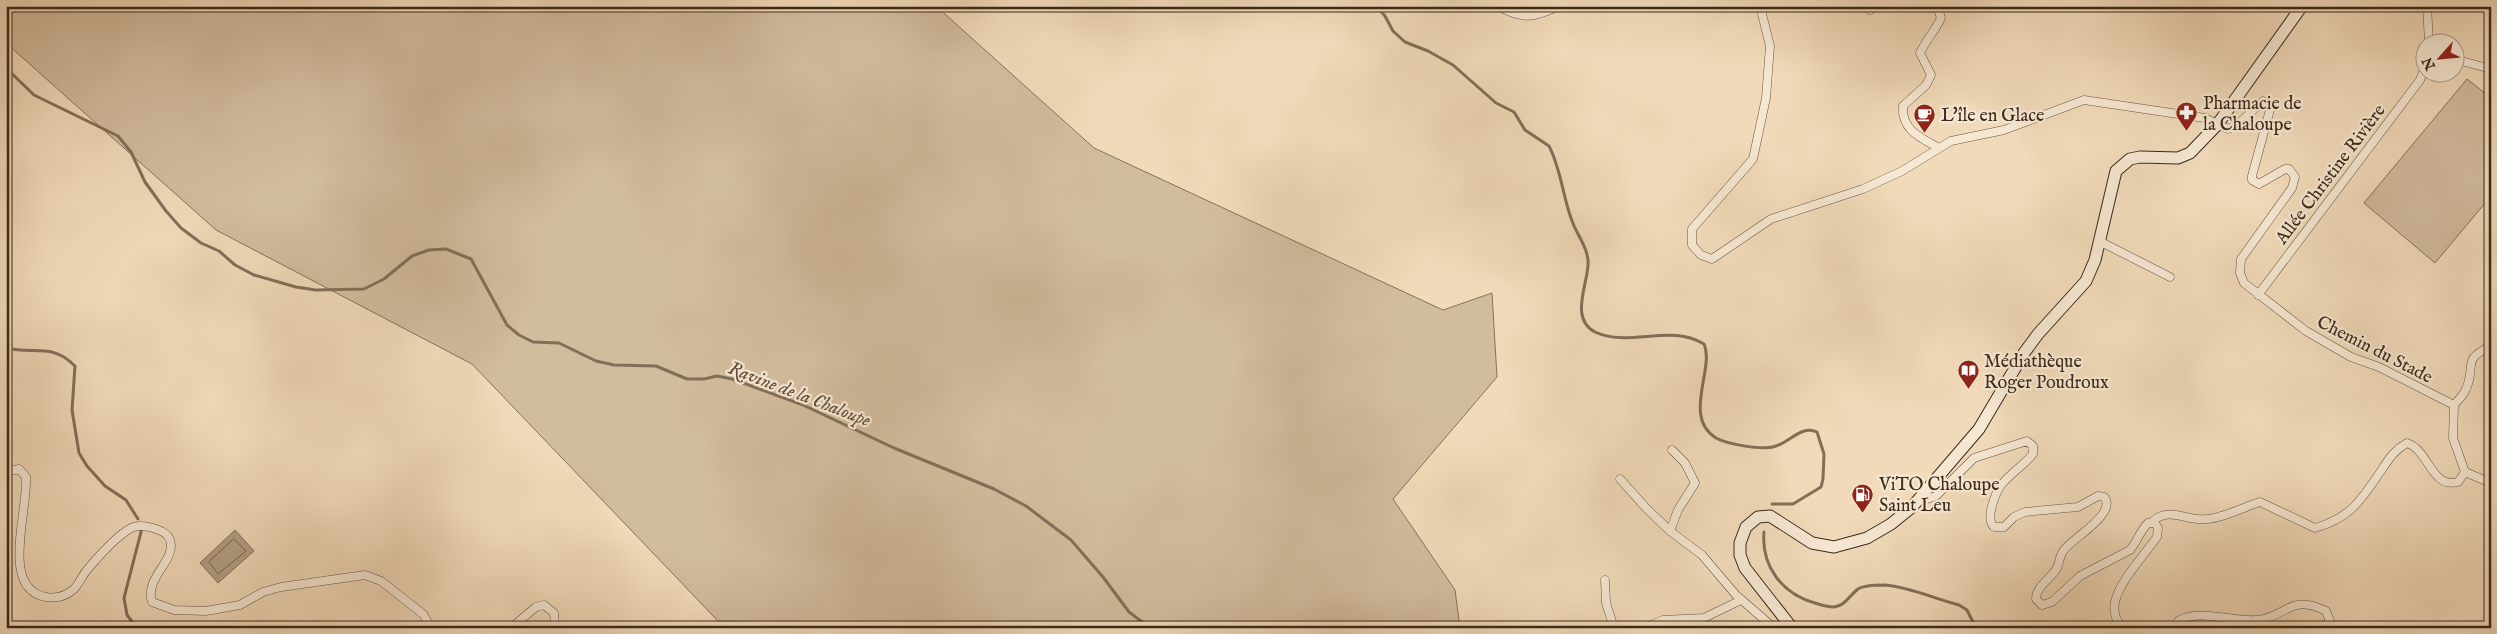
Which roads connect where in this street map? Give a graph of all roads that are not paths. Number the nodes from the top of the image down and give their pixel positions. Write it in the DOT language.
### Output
graph roads {
  1 [pos="1498,6"];
  2 [pos="1559,6"];
  3 [pos="1760,6"];
  4 [pos="1937,6"];
  5 [pos="2302,6"];
  6 [pos="2427,6"];
  7 [pos="2428,32"];
  8 [pos="2464,62"];
  9 [pos="2491,69"];
  10 [pos="2418,82"];
  11 [pos="2217,124"];
  12 [pos="1939,148"];
  13 [pos="2099,241"];
  14 [pos="2170,277"];
  15 [pos="2258,294"];
  16 [pos="2491,346"];
  17 [pos="2454,405"];
  18 [pos="1672,450"];
  19 [pos="6,472"];
  20 [pos="2466,472"];
  21 [pos="1620,480"];
  22 [pos="2491,482"];
  23 [pos="1922,497"];
  24 [pos="2153,521"];
  25 [pos="1670,531"];
  26 [pos="1604,580"];
  27 [pos="1741,600"];
  28 [pos="431,628"];
  29 [pos="511,628"];
  30 [pos="555,628"];
  31 [pos="1614,628"];
  32 [pos="1645,628"];
  33 [pos="1774,628"];
  34 [pos="1792,628"];
  35 [pos="2120,628"];
  36 [pos="2176,628"];
  37 [pos="2295,628"];
  38 [pos="2312,628"];
  39 [pos="2322,628"];
  1 -- 2 [label="street"];
  3 -- 12 [label="street"];
  4 -- 12 [label="street"];
  5 -- 11 [label="main road"];
  6 -- 7 [label="street"];
  8 -- 9 [label="street"];
  10 -- 15 [label="street, Allée Christine Rivière"];
  11 -- 12 [label="street"];
  11 -- 13 [label="main road"];
  11 -- 15 [label="street, Chemin du Stade"];
  13 -- 14 [label="street"];
  13 -- 23 [label="main road"];
  15 -- 17 [label="street, Chemin du Stade"];
  16 -- 17 [label="street"];
  17 -- 20 [label="street"];
  18 -- 25 [label="street"];
  19 -- 28 [label="street"];
  20 -- 22 [label="street"];
  20 -- 24 [label="street"];
  21 -- 25 [label="street"];
  23 -- 24 [label="street"];
  23 -- 34 [label="main road"];
  24 -- 35 [label="street"];
  25 -- 27 [label="street"];
  26 -- 31 [label="street"];
  27 -- 32 [label="street"];
  27 -- 33 [label="street"];
  29 -- 30 [label="street"];
  36 -- 39 [label="street"];
  37 -- 38 [label="street"];
}
